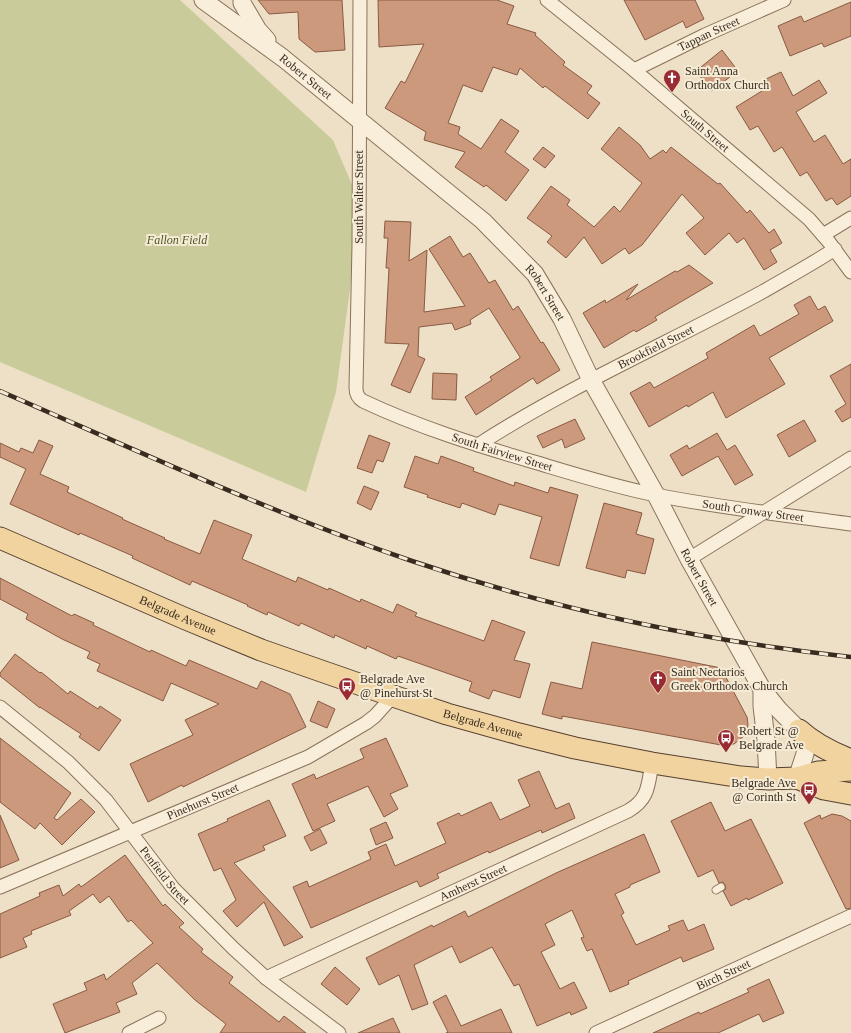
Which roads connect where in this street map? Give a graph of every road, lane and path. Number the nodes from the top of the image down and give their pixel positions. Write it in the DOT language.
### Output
graph roads {
  1 [pos="203,0"];
  2 [pos="230,0"];
  3 [pos="242,0"];
  4 [pos="360,0"];
  5 [pos="547,0"];
  6 [pos="784,0"];
  7 [pos="258,30"];
  8 [pos="283,58"];
  9 [pos="634,70"];
  10 [pos="360,120"];
  11 [pos="851,218"];
  12 [pos="823,235"];
  13 [pos="835,249"];
  14 [pos="851,272"];
  15 [pos="591,380"];
  16 [pos="356,393"];
  17 [pos="478,445"];
  18 [pos="851,458"];
  19 [pos="656,495"];
  20 [pos="765,512"];
  21 [pos="851,524"];
  22 [pos="0,538"];
  23 [pos="689,559"];
  24 [pos="762,689"];
  25 [pos="393,696"];
  26 [pos="0,707"];
  27 [pos="799,730"];
  28 [pos="851,760"];
  29 [pos="652,763"];
  30 [pos="851,770"];
  31 [pos="797,778"];
  32 [pos="768,779"];
  33 [pos="851,794"];
  34 [pos="131,832"];
  35 [pos="0,887"];
  36 [pos="851,916"];
  37 [pos="266,978"];
  38 [pos="159,1018"];
  39 [pos="129,1033"];
  40 [pos="340,1033"];
  41 [pos="596,1033"];
  1 -- 8 [label="street, Robert Street"];
  2 -- 7 [label="street"];
  3 -- 7 [label="street"];
  4 -- 10 [label="street, South Walter Street"];
  5 -- 9 [label="street, South Street"];
  6 -- 9 [label="street, Tappan Street"];
  7 -- 8 [label="street"];
  8 -- 10 [label="street, Robert Street"];
  9 -- 12 [label="street, South Street"];
  10 -- 15 [label="street, Robert Street"];
  10 -- 16 [label="street, South Walter Street"];
  11 -- 12 [label="street"];
  12 -- 13 [label="street, South Street"];
  13 -- 14 [label="street, South Street"];
  13 -- 15 [label="street, Brookfield Street"];
  15 -- 17 [label="street, Brookfield Street"];
  15 -- 19 [label="street, Robert Street"];
  16 -- 17 [label="street, South Fairview Street"];
  17 -- 19 [label="street, South Fairview Street"];
  18 -- 20 [label="street"];
  19 -- 20 [label="street, South Conway Street"];
  19 -- 23 [label="street, Robert Street"];
  20 -- 21 [label="street, South Conway Street"];
  20 -- 23 [label="street"];
  22 -- 25 [label="main road, Belgrade Avenue"];
  23 -- 24 [label="street, Robert Street"];
  24 -- 27 [label="street, Robert Street"];
  24 -- 32 [label="street, Robert Street"];
  25 -- 29 [label="main road, Belgrade Avenue"];
  25 -- 34 [label="street, Pinehurst Street"];
  26 -- 34 [label="street, Penfield Street"];
  27 -- 28 [label="main road"];
  27 -- 31 [label="street"];
  29 -- 32 [label="main road, Belgrade Avenue"];
  29 -- 37 [label="street, Amherst Street"];
  30 -- 31 [label="main road, Belgrade Avenue"];
  31 -- 32 [label="main road, Belgrade Avenue"];
  31 -- 33 [label="main road"];
  34 -- 35 [label="street, Pinehurst Street"];
  34 -- 37 [label="street, Penfield Street"];
  36 -- 41 [label="street, Birch Street"];
  37 -- 40 [label="street, Penfield Street"];
  38 -- 39 [label="street"];
}
